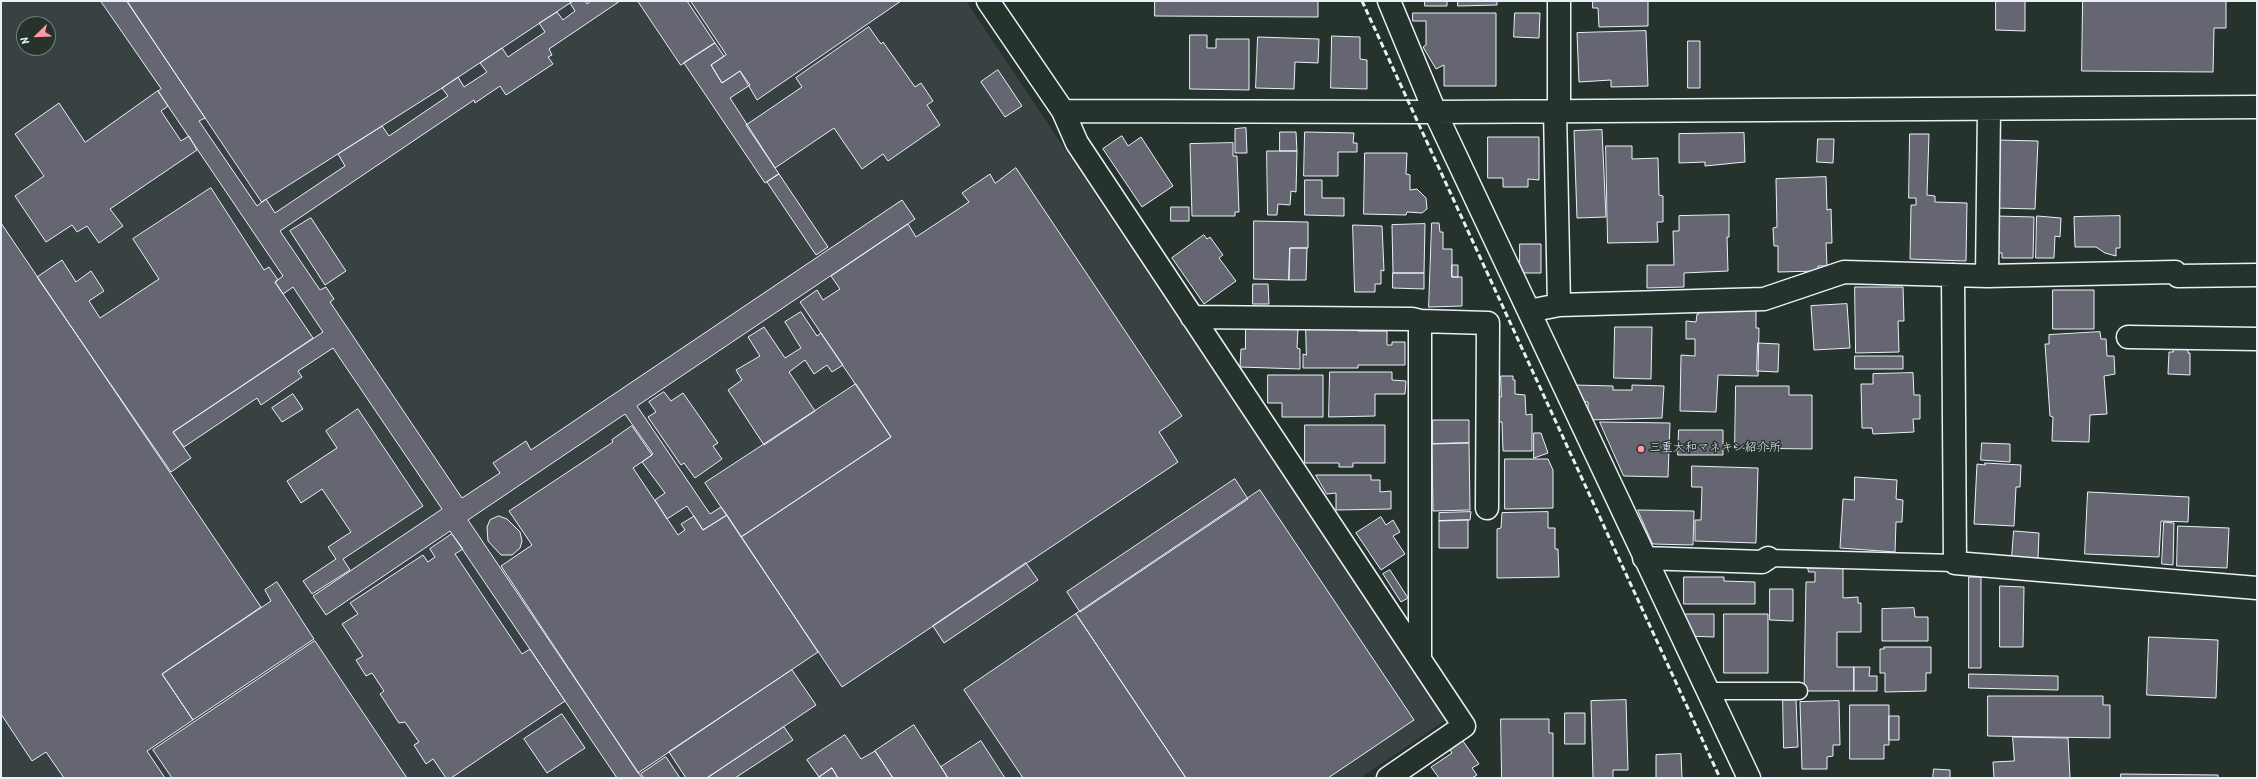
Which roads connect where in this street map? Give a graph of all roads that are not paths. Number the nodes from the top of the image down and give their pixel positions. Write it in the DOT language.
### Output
graph roads {
  1 [pos="988,1"];
  2 [pos="1388,1"];
  3 [pos="1559,1"];
  4 [pos="2257,107"];
  5 [pos="1989,109"];
  6 [pos="1557,110"];
  7 [pos="1063,111"];
  8 [pos="1435,112"];
  9 [pos="1953,275"];
  10 [pos="2257,275"];
  11 [pos="1987,276"];
  12 [pos="1559,305"];
  13 [pos="1529,311"];
  14 [pos="1192,317"];
  15 [pos="1420,321"];
  16 [pos="2128,337"];
  17 [pos="2257,339"];
  18 [pos="1487,508"];
  19 [pos="1644,558"];
  20 [pos="1768,558"];
  21 [pos="1955,563"];
  22 [pos="2257,588"];
  23 [pos="1420,659"];
  24 [pos="1708,691"];
  25 [pos="1799,691"];
  26 [pos="1417,769"];
  27 [pos="1388,778"];
  28 [pos="1749,778"];
  1 -- 7 [label="street"];
  2 -- 8 [label="street"];
  3 -- 6 [label="street"];
  4 -- 5 [label="street"];
  5 -- 6 [label="street"];
  5 -- 11 [label="street"];
  6 -- 8 [label="street"];
  6 -- 12 [label="street"];
  7 -- 8 [label="street"];
  7 -- 14 [label="street"];
  8 -- 13 [label="street"];
  9 -- 11 [label="street"];
  9 -- 12 [label="street"];
  9 -- 21 [label="street"];
  10 -- 11 [label="street"];
  12 -- 13 [label="street"];
  13 -- 19 [label="street"];
  14 -- 15 [label="street"];
  14 -- 23 [label="street"];
  15 -- 18 [label="street"];
  15 -- 23 [label="street"];
  16 -- 17 [label="street"];
  19 -- 20 [label="street"];
  19 -- 24 [label="street"];
  20 -- 21 [label="lane"];
  21 -- 22 [label="street"];
  23 -- 26 [label="street"];
  24 -- 25 [label="lane"];
  24 -- 28 [label="street"];
  26 -- 27 [label="street"];
}
